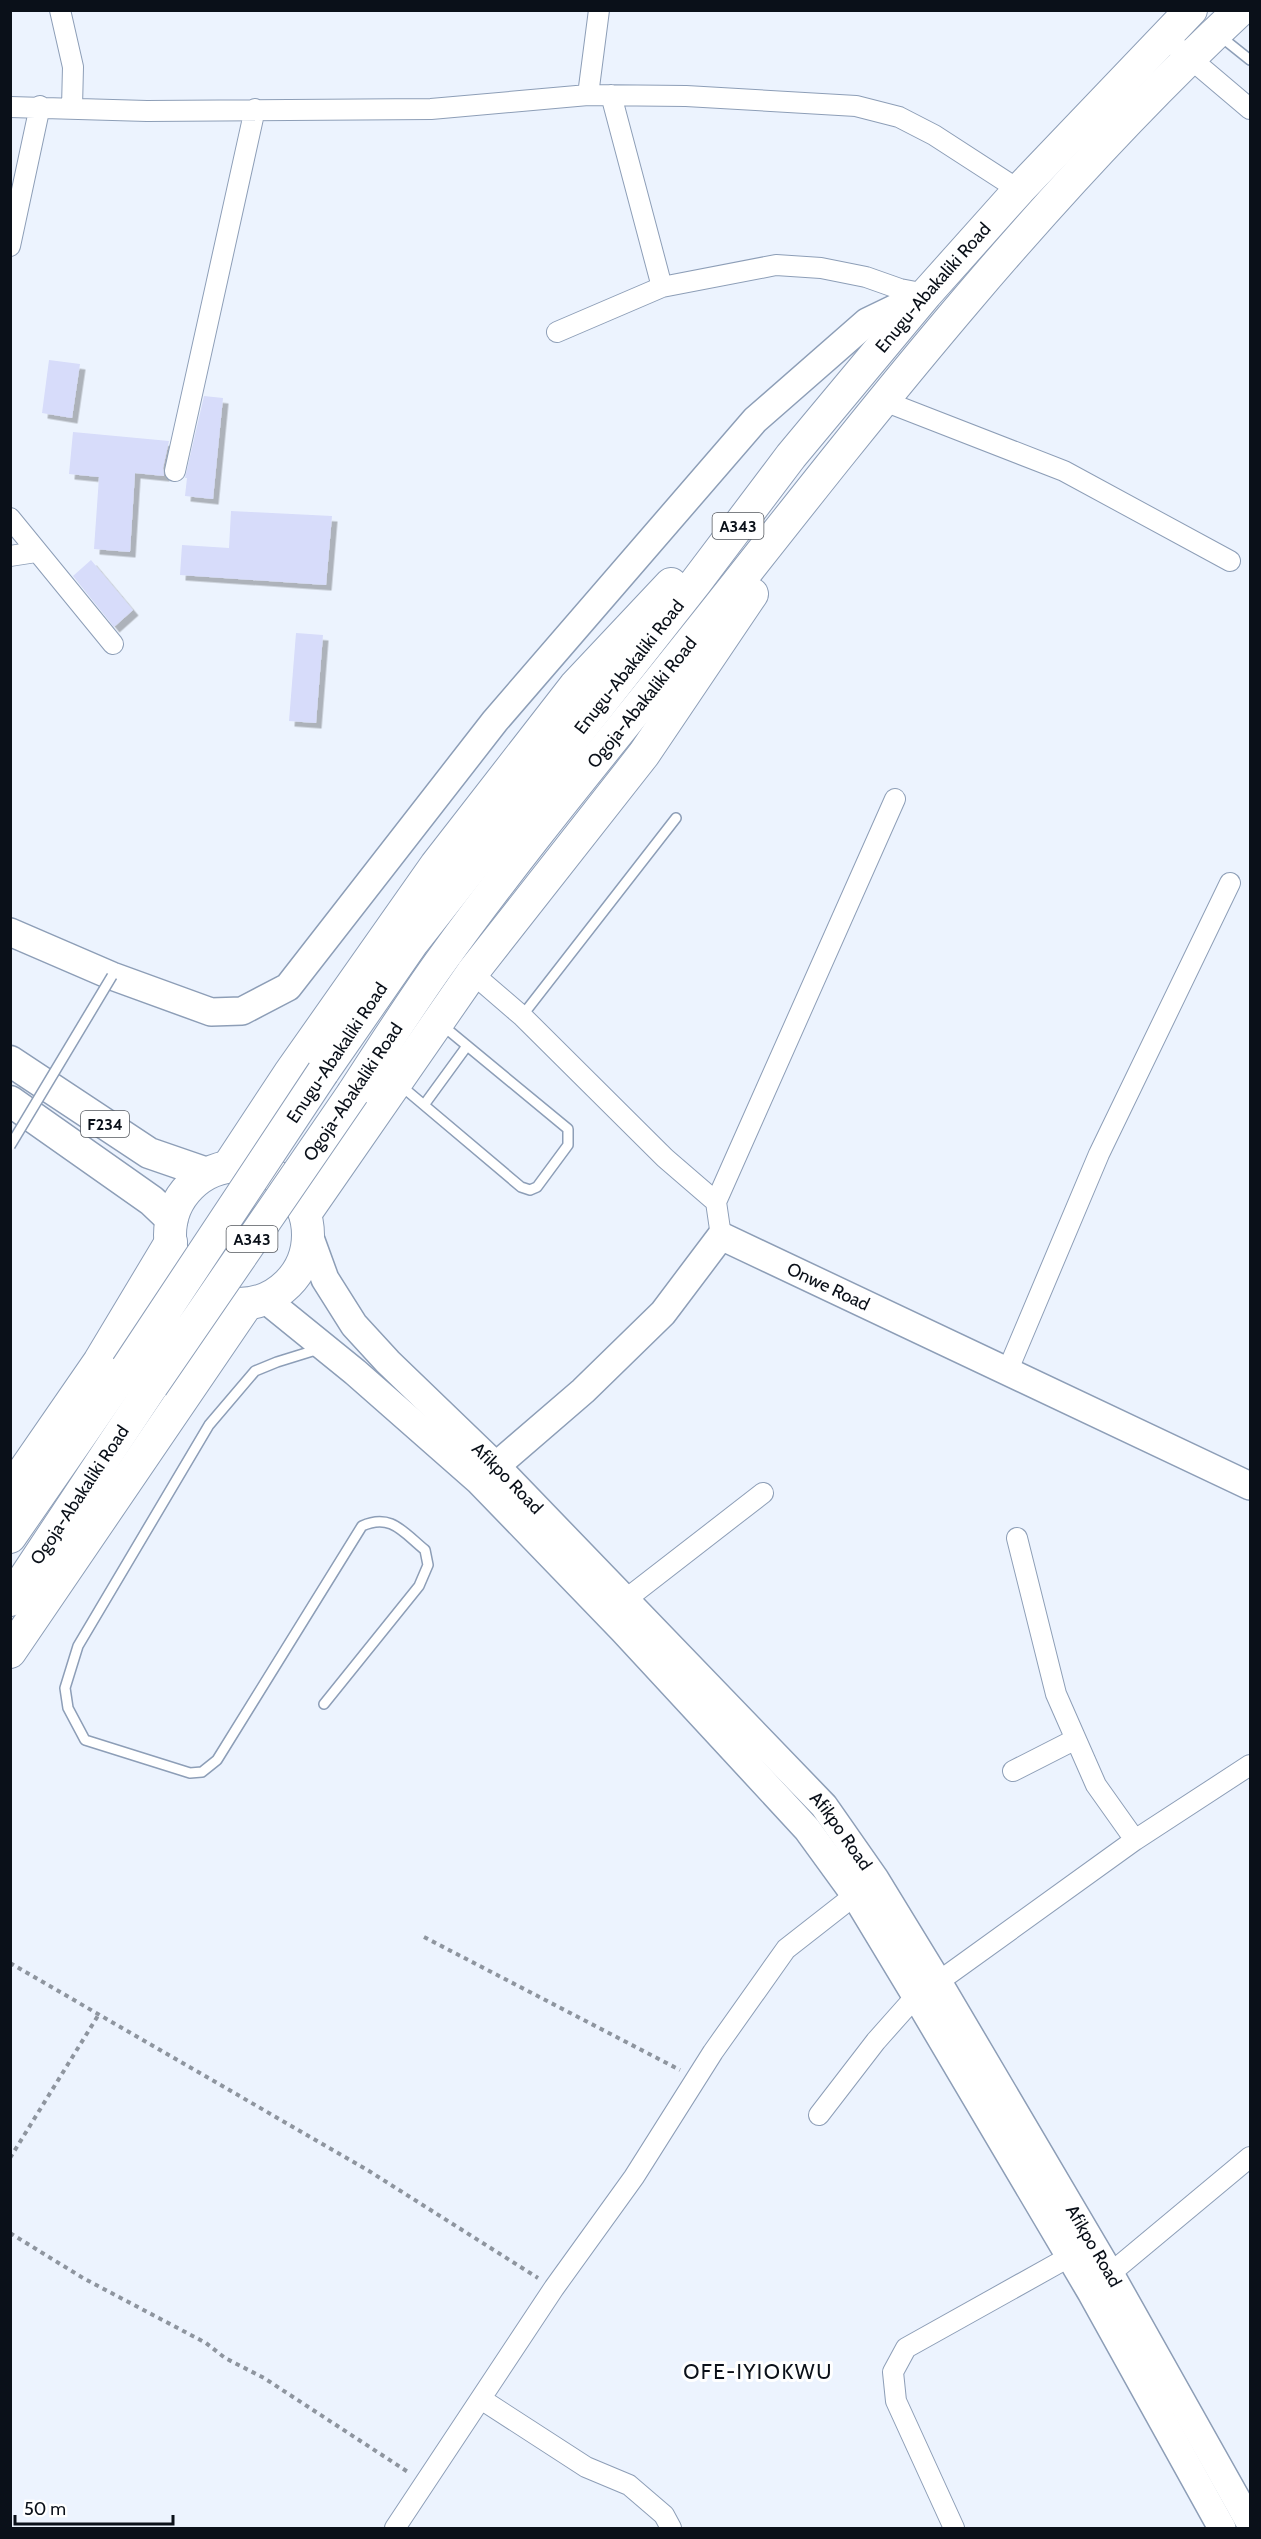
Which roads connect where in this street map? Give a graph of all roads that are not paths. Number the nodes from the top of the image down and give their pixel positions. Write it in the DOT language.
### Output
graph roads {
  1 [pos="60,10"];
  2 [pos="598,10"];
  3 [pos="1191,10"];
  4 [pos="1240,10"];
  5 [pos="1216,33"];
  6 [pos="1165,37"];
  7 [pos="1190,58"];
  8 [pos="1251,60"];
  9 [pos="588,95"];
  10 [pos="611,95"];
  11 [pos="40,106"];
  12 [pos="10,107"];
  13 [pos="72,108"];
  14 [pos="255,109"];
  15 [pos="1251,109"];
  16 [pos="1019,190"];
  17 [pos="10,246"];
  18 [pos="662,287"];
  19 [pos="926,294"];
  20 [pos="557,332"];
  21 [pos="884,401"];
  22 [pos="791,456"];
  23 [pos="175,471"];
  24 [pos="816,482"];
  25 [pos="10,518"];
  26 [pos="36,552"];
  27 [pos="10,555"];
  28 [pos="1230,561"];
  29 [pos="721,603"];
  30 [pos="113,644"];
  31 [pos="895,799"];
  32 [pos="676,818"];
  33 [pos="1230,883"];
  34 [pos="10,932"];
  35 [pos="472,974"];
  36 [pos="112,976"];
  37 [pos="522,1016"];
  38 [pos="439,1023"];
  39 [pos="467,1046"];
  40 [pos="10,1061"];
  41 [pos="397,1083"];
  42 [pos="10,1101"];
  43 [pos="424,1105"];
  44 [pos="10,1146"];
  45 [pos="218,1169"];
  46 [pos="716,1202"];
  47 [pos="307,1224"];
  48 [pos="171,1231"];
  49 [pos="722,1236"];
  50 [pos="256,1301"];
  51 [pos="324,1347"];
  52 [pos="127,1368"];
  53 [pos="1007,1372"];
  54 [pos="487,1474"];
  55 [pos="1251,1486"];
  56 [pos="10,1491"];
  57 [pos="763,1493"];
  58 [pos="10,1537"];
  59 [pos="1017,1538"];
  60 [pos="10,1600"];
  61 [pos="625,1600"];
  62 [pos="10,1652"];
  63 [pos="324,1704"];
  64 [pos="1074,1740"];
  65 [pos="1251,1765"];
  66 [pos="1013,1771"];
  67 [pos="1135,1840"];
  68 [pos="865,1887"];
  69 [pos="927,1989"];
  70 [pos="819,2115"];
  71 [pos="1251,2157"];
  72 [pos="1069,2257"];
  73 [pos="1109,2272"];
  74 [pos="1091,2292"];
  75 [pos="481,2399"];
  76 [pos="1251,2523"];
  77 [pos="395,2529"];
  78 [pos="671,2529"];
  79 [pos="954,2529"];
  80 [pos="1222,2529"];
  1 -- 13 [label="street"];
  2 -- 9 [label="street"];
  3 -- 6 [label="highway, Enugu-Abakaliki Road / A343"];
  4 -- 5 [label="highway, Enugu-Abakaliki Road / A343"];
  5 -- 7 [label="highway, Enugu-Abakaliki Road / A343"];
  5 -- 8 [label="lane"];
  6 -- 7 [label="street"];
  6 -- 16 [label="highway, Enugu-Abakaliki Road / A343"];
  7 -- 15 [label="street"];
  7 -- 21 [label="highway, Enugu-Abakaliki Road / A343"];
  9 -- 10 [label="street"];
  9 -- 14 [label="street"];
  10 -- 16 [label="street"];
  10 -- 18 [label="street"];
  11 -- 12 [label="street"];
  11 -- 13 [label="street"];
  11 -- 17 [label="street"];
  13 -- 14 [label="street"];
  14 -- 23 [label="street"];
  16 -- 19 [label="highway, Enugu-Abakaliki Road / A343"];
  18 -- 19 [label="street"];
  18 -- 20 [label="street"];
  19 -- 22 [label="highway, Enugu-Abakaliki Road / A343"];
  19 -- 36 [label="main road"];
  21 -- 24 [label="highway, Enugu-Abakaliki Road / A343"];
  21 -- 28 [label="street"];
  22 -- 45 [label="highway"];
  22 -- 52 [label="highway, Enugu-Abakaliki Road / A343, bridge"];
  24 -- 29 [label="highway, Enugu-Abakaliki Road / A343"];
  24 -- 35 [label="highway"];
  25 -- 26 [label="street"];
  26 -- 27 [label="street"];
  26 -- 30 [label="street"];
  29 -- 60 [label="highway, Ogoja-Abakaliki Road / A343, bridge"];
  31 -- 46 [label="street"];
  32 -- 37 [label="lane"];
  33 -- 53 [label="street"];
  34 -- 36 [label="main road"];
  35 -- 37 [label="street"];
  35 -- 38 [label="highway"];
  36 -- 44 [label="lane, bridge"];
  37 -- 46 [label="street"];
  38 -- 39 [label="lane"];
  38 -- 41 [label="highway"];
  39 -- 43 [label="lane"];
  39 -- 43 [label="lane"];
  40 -- 45 [label="main road, F234"];
  41 -- 43 [label="lane"];
  41 -- 47 [label="highway"];
  42 -- 48 [label="main road, F234"];
  45 -- 47 [label="highway"];
  45 -- 48 [label="highway"];
  46 -- 49 [label="street"];
  47 -- 50 [label="highway"];
  47 -- 54 [label="main road, Afikpo Road"];
  48 -- 50 [label="highway"];
  48 -- 56 [label="highway"];
  49 -- 53 [label="main road, Onwe Road"];
  49 -- 54 [label="main road"];
  50 -- 51 [label="main road, Afikpo Road"];
  50 -- 62 [label="highway"];
  51 -- 54 [label="main road, Afikpo Road"];
  51 -- 63 [label="lane"];
  52 -- 58 [label="highway, Ogoja-Abakaliki Road / A343"];
  53 -- 55 [label="main road, Onwe Road"];
  54 -- 61 [label="main road, Afikpo Road"];
  54 -- 68 [label="main road, Afikpo Road"];
  57 -- 61 [label="street"];
  59 -- 64 [label="street"];
  61 -- 68 [label="main road, Afikpo Road"];
  64 -- 66 [label="street"];
  64 -- 67 [label="street"];
  65 -- 67 [label="street"];
  67 -- 69 [label="street"];
  68 -- 69 [label="main road, Afikpo Road"];
  68 -- 75 [label="street"];
  69 -- 70 [label="street"];
  69 -- 72 [label="main road, Afikpo Road"];
  69 -- 73 [label="main road, Afikpo Road"];
  71 -- 73 [label="street"];
  72 -- 74 [label="main road, Afikpo Road"];
  72 -- 79 [label="street"];
  73 -- 74 [label="street"];
  73 -- 76 [label="main road, Afikpo Road"];
  74 -- 80 [label="main road, Afikpo Road"];
  75 -- 77 [label="street"];
  75 -- 78 [label="street"];
}
